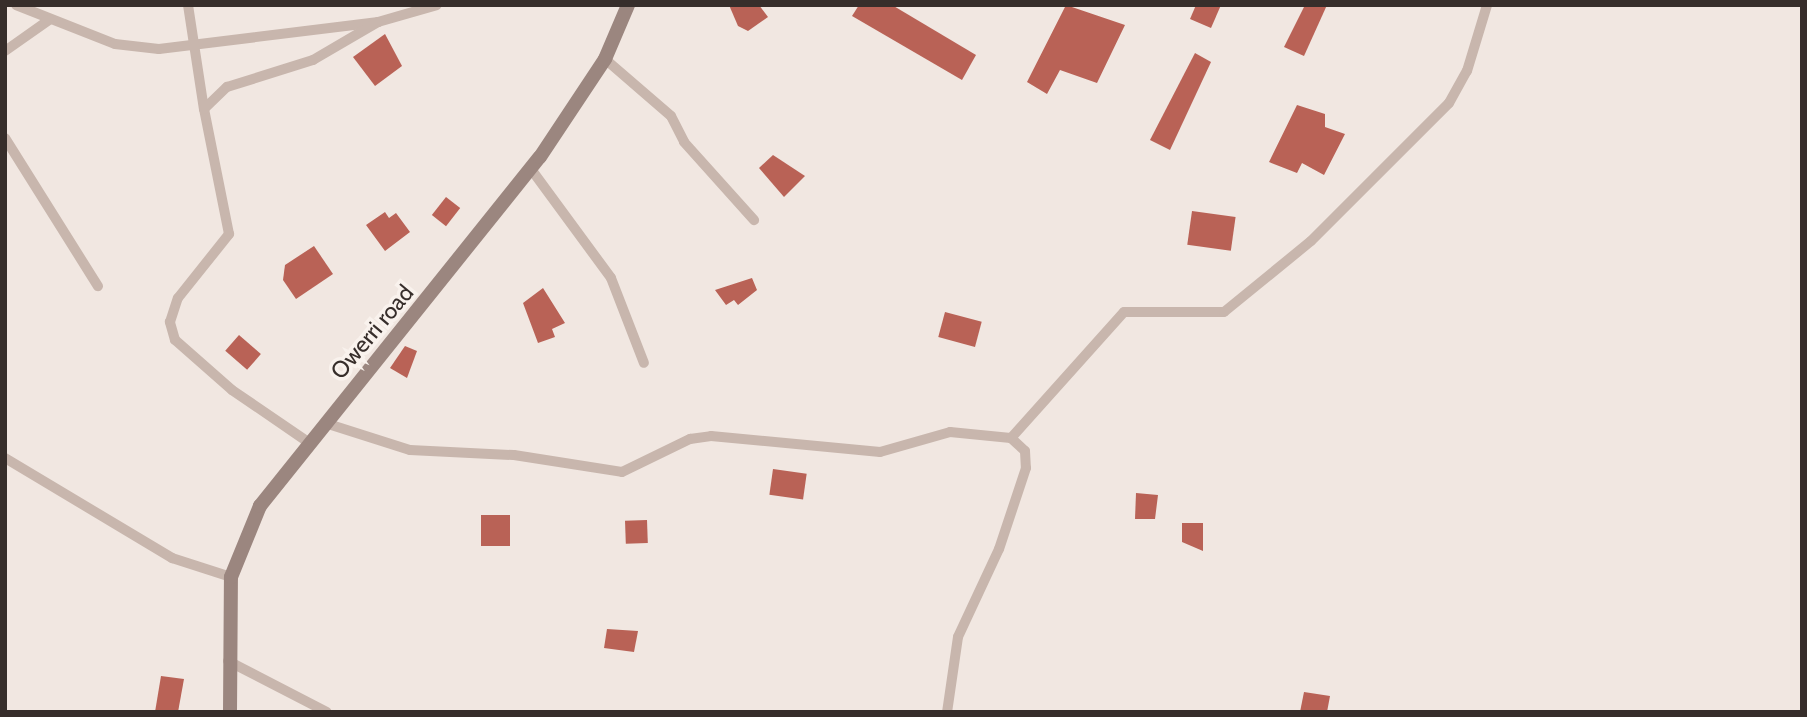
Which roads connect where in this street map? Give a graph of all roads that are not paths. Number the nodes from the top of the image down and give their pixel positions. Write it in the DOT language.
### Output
graph roads {
  1 [pos="16,5"];
  2 [pos="188,5"];
  3 [pos="437,5"];
  4 [pos="628,5"];
  5 [pos="1487,5"];
  6 [pos="49,20"];
  7 [pos="378,22"];
  8 [pos="190,44"];
  9 [pos="5,51"];
  10 [pos="605,59"];
  11 [pos="204,109"];
  12 [pos="5,138"];
  13 [pos="531,169"];
  14 [pos="754,220"];
  15 [pos="98,286"];
  16 [pos="644,363"];
  17 [pos="325,423"];
  18 [pos="1011,438"];
  19 [pos="308,442"];
  20 [pos="5,458"];
  21 [pos="232,577"];
  22 [pos="228,662"];
  23 [pos="229,712"];
  24 [pos="327,712"];
  25 [pos="947,712"];
  1 -- 6 [label="street"];
  2 -- 8 [label="street"];
  3 -- 7 [label="street"];
  4 -- 10 [label="main road, Owerri road"];
  5 -- 18 [label="street"];
  6 -- 8 [label="street"];
  6 -- 9 [label="street"];
  7 -- 8 [label="street"];
  7 -- 11 [label="street"];
  8 -- 11 [label="street"];
  10 -- 13 [label="main road, Owerri road"];
  10 -- 14 [label="street"];
  11 -- 19 [label="street"];
  12 -- 15 [label="street"];
  13 -- 16 [label="street"];
  13 -- 17 [label="main road, Owerri road"];
  17 -- 18 [label="street"];
  17 -- 19 [label="main road, Owerri road"];
  18 -- 25 [label="street"];
  19 -- 21 [label="main road, Owerri road"];
  20 -- 21 [label="street"];
  21 -- 22 [label="main road, Owerri road"];
  22 -- 23 [label="main road, Owerri road"];
  22 -- 24 [label="street"];
}
